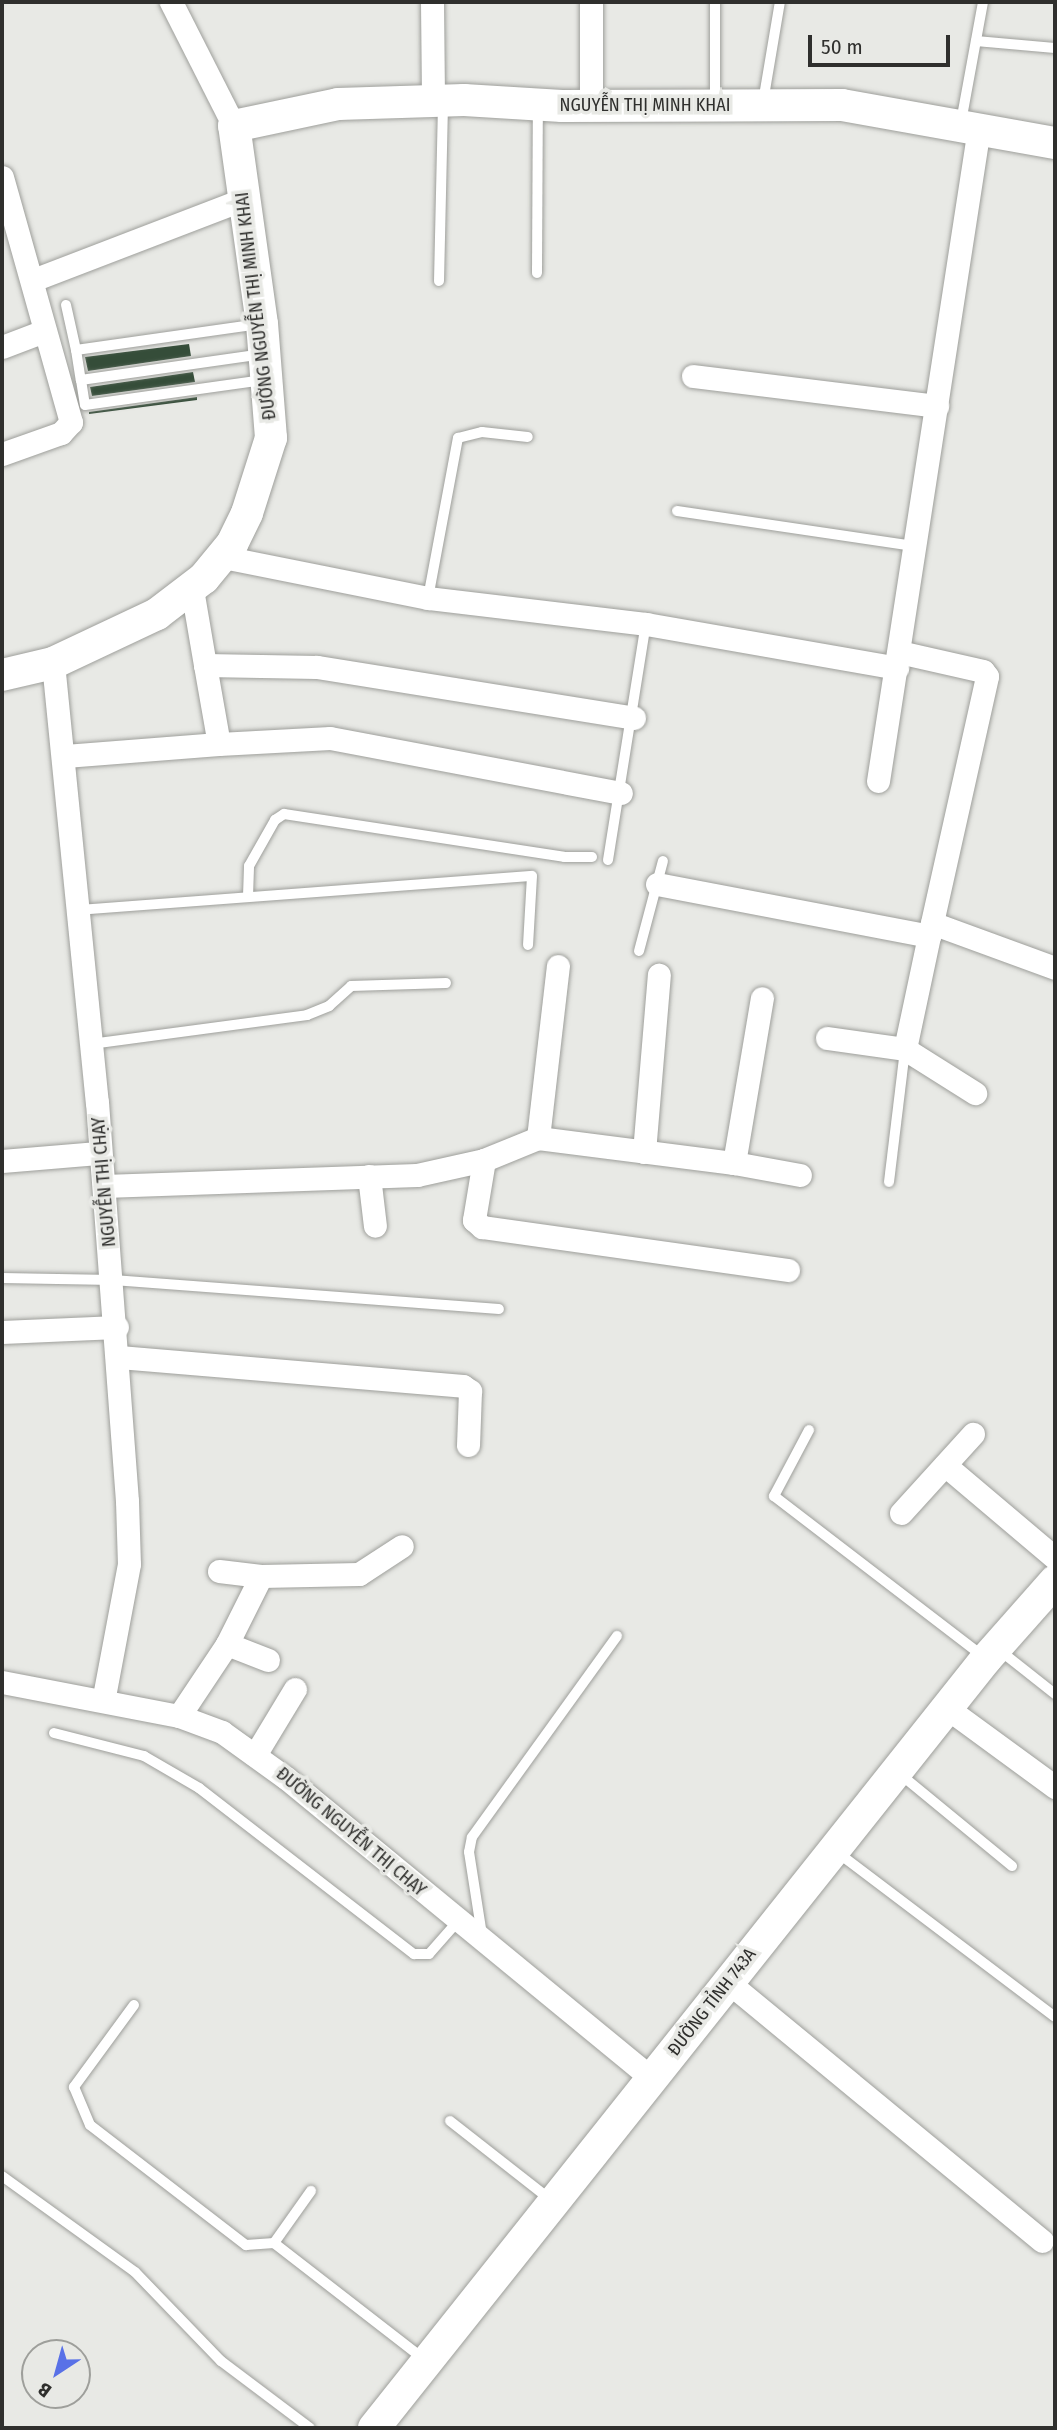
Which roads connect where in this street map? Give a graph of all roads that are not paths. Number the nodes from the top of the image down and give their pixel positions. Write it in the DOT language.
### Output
graph roads {
  1 [pos="171,2"];
  2 [pos="432,2"];
  3 [pos="590,2"];
  4 [pos="715,2"];
  5 [pos="780,2"];
  6 [pos="983,2"];
  7 [pos="975,41"];
  8 [pos="1055,48"];
  9 [pos="438,101"];
  10 [pos="538,105"];
  11 [pos="715,105"];
  12 [pos="763,105"];
  13 [pos="591,106"];
  14 [pos="233,126"];
  15 [pos="970,126"];
  16 [pos="1055,143"];
  17 [pos="2,177"];
  18 [pos="244,199"];
  19 [pos="537,273"];
  20 [pos="33,280"];
  21 [pos="439,281"];
  22 [pos="66,305"];
  23 [pos="44,331"];
  24 [pos="2,347"];
  25 [pos="76,350"];
  26 [pos="264,352"];
  27 [pos="693,376"];
  28 [pos="81,380"];
  29 [pos="937,406"];
  30 [pos="527,437"];
  31 [pos="2,454"];
  32 [pos="677,511"];
  33 [pos="915,546"];
  34 [pos="223,556"];
  35 [pos="192,589"];
  36 [pos="428,598"];
  37 [pos="646,624"];
  38 [pos="898,660"];
  39 [pos="53,663"];
  40 [pos="205,665"];
  41 [pos="2,675"];
  42 [pos="634,718"];
  43 [pos="219,744"];
  44 [pos="65,756"];
  45 [pos="878,781"];
  46 [pos="621,793"];
  47 [pos="535,852"];
  48 [pos="592,857"];
  49 [pos="608,860"];
  50 [pos="663,862"];
  51 [pos="532,876"];
  52 [pos="657,884"];
  53 [pos="248,896"];
  54 [pos="78,910"];
  55 [pos="930,930"];
  56 [pos="528,945"];
  57 [pos="639,951"];
  58 [pos="558,965"];
  59 [pos="1055,968"];
  60 [pos="659,975"];
  61 [pos="446,983"];
  62 [pos="762,998"];
  63 [pos="827,1038"];
  64 [pos="91,1044"];
  65 [pos="905,1049"];
  66 [pos="975,1093"];
  67 [pos="538,1138"];
  68 [pos="644,1152"];
  69 [pos="98,1153"];
  70 [pos="484,1160"];
  71 [pos="2,1161"];
  72 [pos="734,1163"];
  73 [pos="800,1175"];
  74 [pos="369,1177"];
  75 [pos="889,1182"];
  76 [pos="104,1186"];
  77 [pos="375,1226"];
  78 [pos="788,1270"];
  79 [pos="2,1278"];
  80 [pos="113,1280"];
  81 [pos="499,1309"];
  82 [pos="117,1327"];
  83 [pos="2,1332"];
  84 [pos="119,1357"];
  85 [pos="809,1430"];
  86 [pos="973,1434"];
  87 [pos="468,1445"];
  88 [pos="946,1465"];
  89 [pos="901,1513"];
  90 [pos="402,1546"];
  91 [pos="1055,1558"];
  92 [pos="219,1571"];
  93 [pos="261,1576"];
  94 [pos="1055,1581"];
  95 [pos="617,1636"];
  96 [pos="227,1644"];
  97 [pos="991,1653"];
  98 [pos="268,1660"];
  99 [pos="2,1682"];
  100 [pos="295,1689"];
  101 [pos="1055,1694"];
  102 [pos="103,1701"];
  103 [pos="947,1708"];
  104 [pos="179,1716"];
  105 [pos="54,1734"];
  106 [pos="255,1755"];
  107 [pos="896,1771"];
  108 [pos="1055,1787"];
  109 [pos="833,1849"];
  110 [pos="1012,1866"];
  111 [pos="458,1921"];
  112 [pos="482,1942"];
  113 [pos="728,1982"];
  114 [pos="134,2005"];
  115 [pos="1055,2017"];
  116 [pos="652,2079"];
  117 [pos="450,2121"];
  118 [pos="2,2176"];
  119 [pos="311,2191"];
  120 [pos="554,2202"];
  121 [pos="274,2243"];
  122 [pos="1049,2246"];
  123 [pos="425,2360"];
  124 [pos="310,2428"];
  125 [pos="374,2428"];
  1 -- 14 [label="street"];
  2 -- 9 [label="street"];
  3 -- 13 [label="street"];
  4 -- 11 [label="lane"];
  5 -- 12 [label="lane"];
  6 -- 7 [label="lane"];
  7 -- 8 [label="lane"];
  7 -- 15 [label="lane"];
  9 -- 10 [label="main road, NGUYỄN THỊ MINH KHAI"];
  9 -- 14 [label="main road, NGUYỄN THỊ MINH KHAI"];
  9 -- 21 [label="lane"];
  10 -- 13 [label="main road, NGUYỄN THỊ MINH KHAI"];
  10 -- 19 [label="lane"];
  11 -- 12 [label="main road, NGUYỄN THỊ MINH KHAI"];
  11 -- 13 [label="main road, NGUYỄN THỊ MINH KHAI"];
  12 -- 15 [label="main road, NGUYỄN THỊ MINH KHAI"];
  14 -- 18 [label="main road, ĐƯỜNG NGUYỄN THỊ MINH KHAI"];
  15 -- 16 [label="main road, NGUYỄN THỊ MINH KHAI"];
  15 -- 29 [label="street"];
  17 -- 20 [label="street"];
  18 -- 20 [label="street"];
  18 -- 26 [label="main road, ĐƯỜNG NGUYỄN THỊ MINH KHAI"];
  20 -- 23 [label="street"];
  22 -- 25 [label="lane"];
  23 -- 24 [label="street"];
  23 -- 31 [label="street"];
  25 -- 26 [label="lane"];
  25 -- 28 [label="lane"];
  26 -- 28 [label="lane"];
  26 -- 28 [label="lane"];
  26 -- 34 [label="main road, ĐƯỜNG NGUYỄN THỊ MINH KHAI"];
  27 -- 29 [label="street"];
  29 -- 33 [label="street"];
  30 -- 36 [label="lane"];
  32 -- 33 [label="lane"];
  33 -- 38 [label="street"];
  34 -- 35 [label="main road, ĐƯỜNG NGUYỄN THỊ MINH KHAI"];
  34 -- 36 [label="street"];
  35 -- 39 [label="main road, ĐƯỜNG NGUYỄN THỊ MINH KHAI"];
  35 -- 40 [label="street"];
  36 -- 37 [label="street"];
  37 -- 38 [label="street"];
  37 -- 42 [label="lane"];
  38 -- 45 [label="street"];
  38 -- 55 [label="street"];
  39 -- 41 [label="main road, ĐƯỜNG NGUYỄN THỊ MINH KHAI"];
  39 -- 44 [label="street, NGUYỄN THỊ CHẠY"];
  40 -- 42 [label="street"];
  40 -- 43 [label="street"];
  42 -- 46 [label="lane"];
  43 -- 44 [label="street"];
  43 -- 46 [label="street"];
  44 -- 54 [label="street, NGUYỄN THỊ CHẠY"];
  46 -- 49 [label="lane"];
  47 -- 48 [label="lane"];
  47 -- 51 [label="lane"];
  47 -- 53 [label="lane"];
  50 -- 52 [label="lane"];
  51 -- 53 [label="lane"];
  51 -- 56 [label="lane"];
  52 -- 55 [label="street"];
  52 -- 57 [label="lane"];
  53 -- 54 [label="lane"];
  54 -- 64 [label="street, NGUYỄN THỊ CHẠY"];
  55 -- 59 [label="street"];
  55 -- 65 [label="street"];
  58 -- 67 [label="street"];
  60 -- 68 [label="street"];
  61 -- 64 [label="lane"];
  62 -- 72 [label="street"];
  63 -- 65 [label="street"];
  64 -- 69 [label="street, NGUYỄN THỊ CHẠY"];
  65 -- 66 [label="street"];
  65 -- 75 [label="lane"];
  67 -- 68 [label="street"];
  67 -- 70 [label="street"];
  68 -- 72 [label="street"];
  69 -- 71 [label="street"];
  69 -- 76 [label="street, NGUYỄN THỊ CHẠY"];
  70 -- 74 [label="street"];
  70 -- 78 [label="street"];
  72 -- 73 [label="street"];
  74 -- 76 [label="street"];
  74 -- 77 [label="street"];
  76 -- 80 [label="street, NGUYỄN THỊ CHẠY"];
  79 -- 80 [label="lane"];
  80 -- 81 [label="lane"];
  80 -- 82 [label="street, NGUYỄN THỊ CHẠY"];
  82 -- 83 [label="street"];
  82 -- 84 [label="street, NGUYỄN THỊ CHẠY"];
  84 -- 87 [label="street"];
  84 -- 102 [label="street, NGUYỄN THỊ CHẠY"];
  85 -- 97 [label="lane"];
  86 -- 88 [label="street"];
  88 -- 89 [label="street"];
  88 -- 91 [label="street"];
  90 -- 93 [label="street"];
  92 -- 93 [label="street"];
  93 -- 96 [label="street"];
  94 -- 97 [label="main road, ĐƯỜNG TỈNH 743A"];
  95 -- 112 [label="lane"];
  96 -- 98 [label="street"];
  96 -- 104 [label="street"];
  97 -- 101 [label="lane"];
  97 -- 103 [label="main road, ĐƯỜNG TỈNH 743A"];
  99 -- 102 [label="street, ĐƯỜNG NGUYỄN THỊ CHẠY"];
  100 -- 106 [label="street"];
  102 -- 104 [label="street, ĐƯỜNG NGUYỄN THỊ CHẠY"];
  103 -- 107 [label="main road, ĐƯỜNG TỈNH 743A"];
  103 -- 108 [label="street"];
  104 -- 106 [label="street, ĐƯỜNG NGUYỄN THỊ CHẠY"];
  105 -- 111 [label="lane"];
  106 -- 111 [label="street, ĐƯỜNG NGUYỄN THỊ CHẠY"];
  107 -- 109 [label="main road, ĐƯỜNG TỈNH 743A"];
  107 -- 110 [label="lane"];
  109 -- 113 [label="main road, ĐƯỜNG TỈNH 743A"];
  109 -- 115 [label="lane"];
  111 -- 112 [label="street, ĐƯỜNG NGUYỄN THỊ CHẠY"];
  112 -- 116 [label="street, ĐƯỜNG NGUYỄN THỊ CHẠY"];
  113 -- 116 [label="main road, ĐƯỜNG TỈNH 743A"];
  113 -- 122 [label="street"];
  114 -- 121 [label="lane"];
  116 -- 120 [label="main road, ĐƯỜNG TỈNH 743A"];
  117 -- 120 [label="lane"];
  118 -- 124 [label="lane"];
  119 -- 121 [label="lane"];
  120 -- 123 [label="main road, ĐƯỜNG TỈNH 743A"];
  121 -- 123 [label="lane"];
  123 -- 125 [label="main road, ĐƯỜNG TỈNH 743A"];
}
